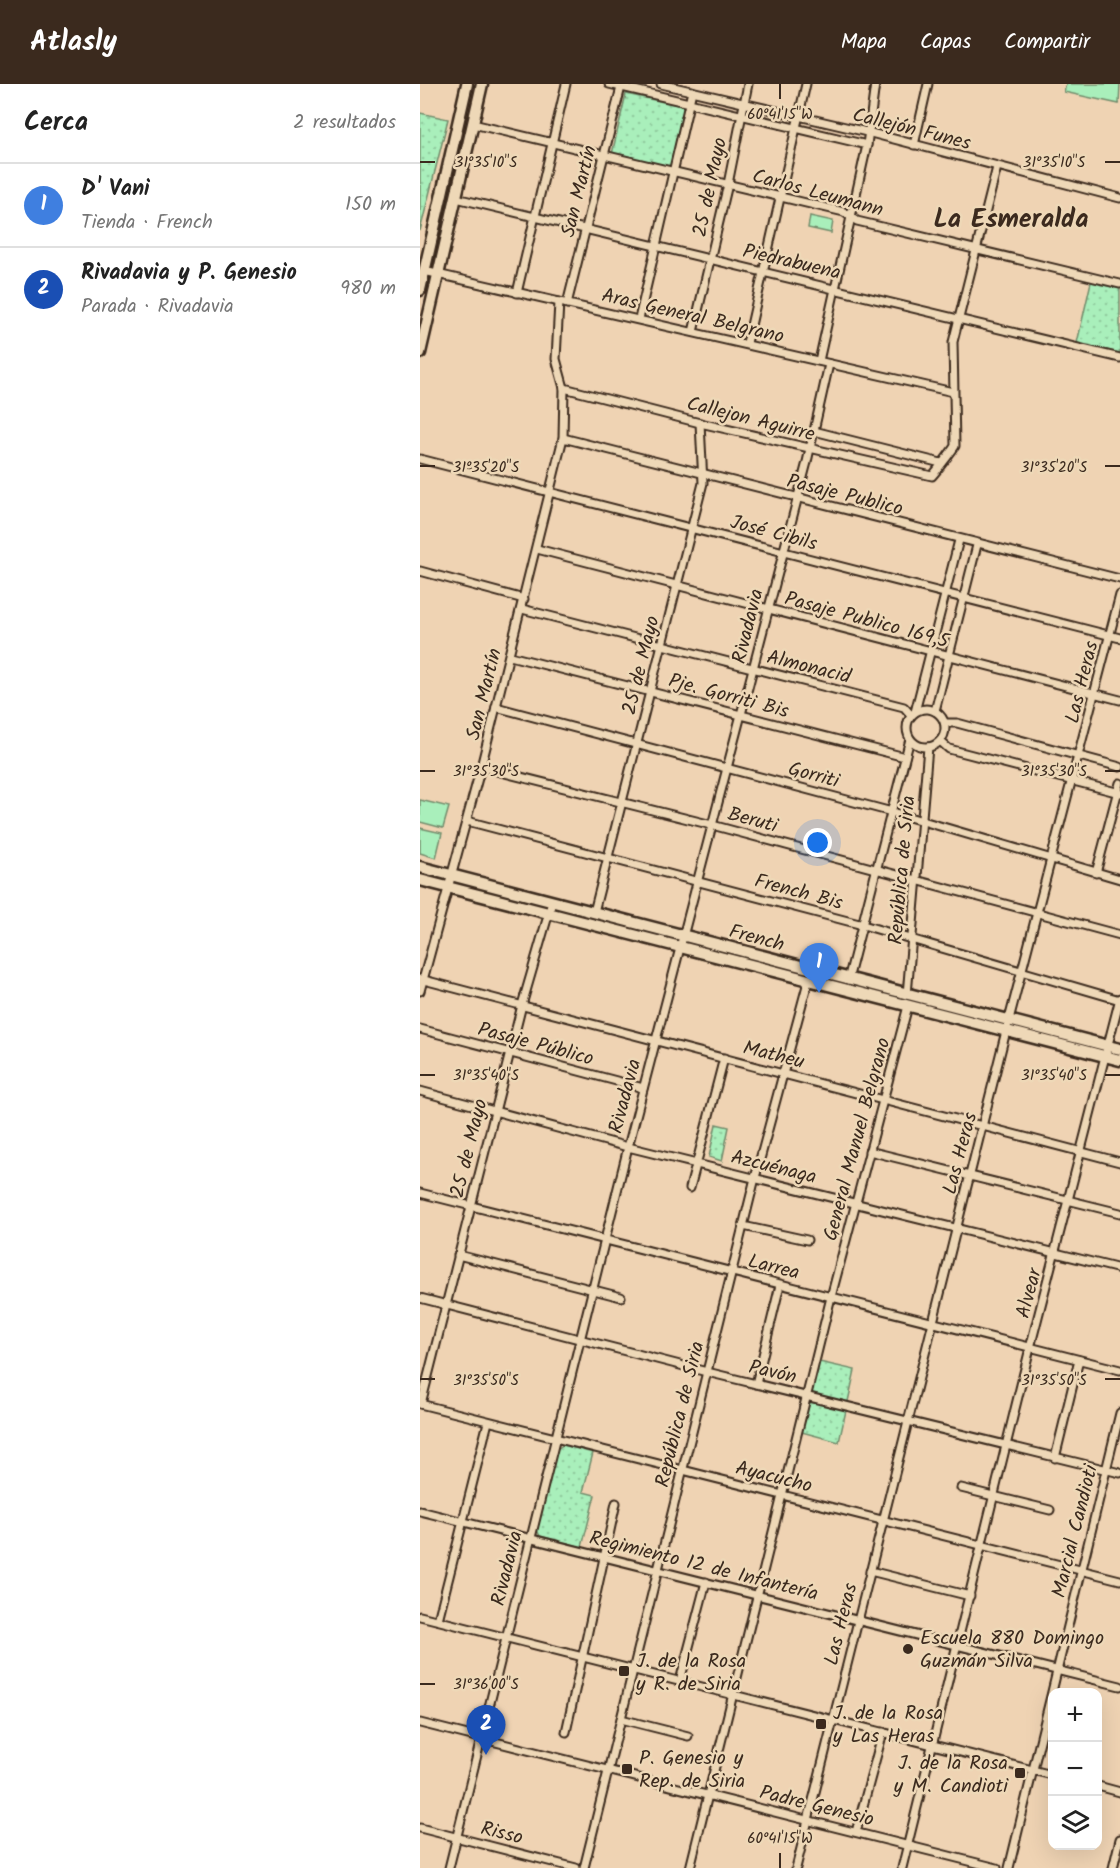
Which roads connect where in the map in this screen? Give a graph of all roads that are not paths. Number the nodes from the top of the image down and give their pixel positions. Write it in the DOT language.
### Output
graph roads {
  1 [pos="467,84"];
  2 [pos="482,84"];
  3 [pos="566,84"];
  4 [pos="609,84"];
  5 [pos="661,84"];
  6 [pos="748,84"];
  7 [pos="806,84"];
  8 [pos="875,84"];
  9 [pos="928,84"];
  10 [pos="621,87"];
  11 [pos="692,91"];
  12 [pos="690,103"];
  13 [pos="744,104"];
  14 [pos="742,115"];
  15 [pos="799,116"];
  16 [pos="473,124"];
  17 [pos="796,128"];
  18 [pos="867,132"];
  19 [pos="552,143"];
  20 [pos="867,145"];
  21 [pos="914,145"];
  22 [pos="604,156"];
  23 [pos="997,166"];
  24 [pos="675,173"];
  25 [pos="728,184"];
  26 [pos="782,197"];
  27 [pos="456,198"];
  28 [pos="1120,198"];
  29 [pos="536,216"];
  30 [pos="851,216"];
  31 [pos="586,230"];
  32 [pos="657,247"];
  33 [pos="976,250"];
  34 [pos="710,260"];
  35 [pos="424,271"];
  36 [pos="763,272"];
  37 [pos="438,275"];
  38 [pos="1120,284"];
  39 [pos="836,288"];
  40 [pos="420,290"];
  41 [pos="517,293"];
  42 [pos="559,302"];
  43 [pos="567,304"];
  44 [pos="959,318"];
  45 [pos="639,319"];
  46 [pos="693,332"];
  47 [pos="747,343"];
  48 [pos="420,353"];
  49 [pos="1120,358"];
  50 [pos="819,361"];
  51 [pos="829,364"];
  52 [pos="564,388"];
  53 [pos="953,392"];
  54 [pos="700,423"];
  55 [pos="814,431"];
  56 [pos="563,438"];
  57 [pos="810,449"];
  58 [pos="420,459"];
  59 [pos="940,463"];
  60 [pos="702,475"];
  61 [pos="552,491"];
  62 [pos="797,499"];
  63 [pos="692,528"];
  64 [pos="959,540"];
  65 [pos="977,545"];
  66 [pos="537,549"];
  67 [pos="783,551"];
  68 [pos="420,571"];
  69 [pos="1120,579"];
  70 [pos="677,586"];
  71 [pos="945,593"];
  72 [pos="1120,595"];
  73 [pos="963,597"];
  74 [pos="524,599"];
  75 [pos="522,609"];
  76 [pos="768,610"];
  77 [pos="1110,635"];
  78 [pos="1120,638"];
  79 [pos="662,644"];
  80 [pos="930,651"];
  81 [pos="510,656"];
  82 [pos="948,657"];
  83 [pos="753,669"];
  84 [pos="651,692"];
  85 [pos="1095,694"];
  86 [pos="1120,700"];
  87 [pos="496,708"];
  88 [pos="935,711"];
  89 [pos="913,714"];
  90 [pos="741,716"];
  91 [pos="945,723"];
  92 [pos="910,739"];
  93 [pos="940,741"];
  94 [pos="637,745"];
  95 [pos="928,747"];
  96 [pos="1080,755"];
  97 [pos="905,757"];
  98 [pos="1119,766"];
  99 [pos="482,767"];
  100 [pos="728,768"];
  101 [pos="1073,782"];
  102 [pos="1120,783"];
  103 [pos="1119,793"];
  104 [pos="622,803"];
  105 [pos="891,812"];
  106 [pos="467,820"];
  107 [pos="921,821"];
  108 [pos="712,825"];
  109 [pos="608,858"];
  110 [pos="1052,861"];
  111 [pos="420,867"];
  112 [pos="877,869"];
  113 [pos="1096,873"];
  114 [pos="451,876"];
  115 [pos="916,879"];
  116 [pos="1120,879"];
  117 [pos="420,880"];
  118 [pos="697,881"];
  119 [pos="448,888"];
  120 [pos="552,902"];
  121 [pos="594,912"];
  122 [pos="549,913"];
  123 [pos="1038,914"];
  124 [pos="863,925"];
  125 [pos="1120,935"];
  126 [pos="912,940"];
  127 [pos="681,942"];
  128 [pos="1022,973"];
  129 [pos="810,975"];
  130 [pos="422,979"];
  131 [pos="848,980"];
  132 [pos="420,991"];
  133 [pos="1120,999"];
  134 [pos="907,1000"];
  135 [pos="522,1005"];
  136 [pos="1008,1026"];
  137 [pos="420,1029"];
  138 [pos="656,1040"];
  139 [pos="1120,1049"];
  140 [pos="1107,1051"];
  141 [pos="509,1053"];
  142 [pos="724,1058"];
  143 [pos="1120,1060"];
  144 [pos="783,1073"];
  145 [pos="643,1088"];
  146 [pos="420,1091"];
  147 [pos="884,1098"];
  148 [pos="494,1112"];
  149 [pos="983,1125"];
  150 [pos="628,1147"];
  151 [pos="869,1151"];
  152 [pos="1081,1151"];
  153 [pos="1120,1161"];
  154 [pos="696,1163"];
  155 [pos="969,1177"];
  156 [pos="755,1178"];
  157 [pos="690,1188"];
  158 [pos="420,1193"];
  159 [pos="1068,1201"];
  160 [pos="856,1204"];
  161 [pos="471,1206"];
  162 [pos="1120,1213"];
  163 [pos="743,1226"];
  164 [pos="956,1229"];
  165 [pos="605,1240"];
  166 [pos="807,1240"];
  167 [pos="1056,1254"];
  168 [pos="458,1255"];
  169 [pos="1120,1269"];
  170 [pos="732,1272"];
  171 [pos="780,1285"];
  172 [pos="594,1290"];
  173 [pos="621,1297"];
  174 [pos="831,1297"];
  175 [pos="420,1298"];
  176 [pos="445,1304"];
  177 [pos="933,1323"];
  178 [pos="581,1339"];
  179 [pos="1030,1348"];
  180 [pos="1079,1360"];
  181 [pos="1120,1370"];
  182 [pos="707,1372"];
  183 [pos="756,1384"];
  184 [pos="807,1396"];
  185 [pos="421,1404"];
  186 [pos="1120,1413"];
  187 [pos="908,1421"];
  188 [pos="488,1422"];
  189 [pos="555,1439"];
  190 [pos="1007,1446"];
  191 [pos="1055,1458"];
  192 [pos="682,1470"];
  193 [pos="1106,1470"];
  194 [pos="1120,1473"];
  195 [pos="961,1488"];
  196 [pos="781,1495"];
  197 [pos="995,1496"];
  198 [pos="616,1503"];
  199 [pos="1050,1510"];
  200 [pos="420,1511"];
  201 [pos="883,1521"];
  202 [pos="464,1522"];
  203 [pos="530,1538"];
  204 [pos="983,1545"];
  205 [pos="606,1558"];
  206 [pos="1081,1570"];
  207 [pos="657,1571"];
  208 [pos="870,1571"];
  209 [pos="1120,1580"];
  210 [pos="706,1582"];
  211 [pos="758,1595"];
  212 [pos="970,1596"];
  213 [pos="420,1616"];
  214 [pos="857,1619"];
  215 [pos="438,1620"];
  216 [pos="506,1637"];
  217 [pos="957,1645"];
  218 [pos="584,1657"];
  219 [pos="632,1669"];
  220 [pos="1056,1670"];
  221 [pos="680,1682"];
  222 [pos="1120,1686"];
  223 [pos="733,1694"];
  224 [pos="621,1719"];
  225 [pos="833,1720"];
  226 [pos="420,1723"];
  227 [pos="566,1732"];
  228 [pos="883,1732"];
  229 [pos="688,1736"];
  230 [pos="480,1738"];
  231 [pos="933,1745"];
  232 [pos="608,1770"];
  233 [pos="1032,1770"];
  234 [pos="1048,1774"];
  235 [pos="1102,1787"];
  236 [pos="1120,1792"];
  237 [pos="707,1795"];
  238 [pos="807,1820"];
  239 [pos="420,1828"];
  240 [pos="856,1832"];
  241 [pos="456,1838"];
  242 [pos="1120,1839"];
  243 [pos="909,1845"];
  244 [pos="449,1868"];
  245 [pos="576,1868"];
  246 [pos="584,1868"];
  247 [pos="690,1868"];
  248 [pos="796,1868"];
  249 [pos="902,1868"];
  250 [pos="997,1868"];
  251 [pos="1009,1868"];
  252 [pos="1113,1868"];
  1 -- 35 [label="main road"];
  2 -- 16 [label="main road"];
  3 -- 19 [label="street"];
  4 -- 10 [label="street, Callejón Funes"];
  5 -- 11 [label="street, Callejón Funes"];
  6 -- 13 [label="street, 25 de Mayo"];
  7 -- 15 [label="street"];
  8 -- 18 [label="street"];
  9 -- 21 [label="street"];
  10 -- 12 [label="street, Callejón Funes"];
  10 -- 22 [label="street, San Martín"];
  11 -- 12 [label="street"];
  11 -- 13 [label="street, Callejón Funes"];
  12 -- 14 [label="street, Callejón Funes"];
  12 -- 24 [label="street"];
  13 -- 14 [label="street, 25 de Mayo"];
  13 -- 15 [label="street, Callejón Funes"];
  14 -- 17 [label="street, Callejón Funes"];
  14 -- 25 [label="street, 25 de Mayo"];
  15 -- 17 [label="street"];
  15 -- 18 [label="street, Callejón Funes"];
  16 -- 19 [label="street, Carlos Leumann"];
  16 -- 27 [label="main road"];
  17 -- 20 [label="street, Callejón Funes"];
  17 -- 26 [label="street"];
  18 -- 20 [label="street"];
  18 -- 21 [label="street, Callejón Funes"];
  19 -- 22 [label="street, Carlos Leumann"];
  19 -- 29 [label="street"];
  20 -- 30 [label="street"];
  21 -- 23 [label="street, Callejón Funes"];
  22 -- 24 [label="street, Carlos Leumann"];
  22 -- 31 [label="street, San Martín"];
  23 -- 28 [label="street, Callejón Funes"];
  23 -- 33 [label="street"];
  24 -- 25 [label="street, Carlos Leumann"];
  24 -- 32 [label="street"];
  25 -- 26 [label="street, Carlos Leumann"];
  25 -- 34 [label="street, 25 de Mayo"];
  26 -- 30 [label="street, Carlos Leumann"];
  26 -- 36 [label="street"];
  27 -- 29 [label="street, Piedrabuena"];
  27 -- 37 [label="main road"];
  29 -- 31 [label="street, Piedrabuena"];
  29 -- 41 [label="street"];
  30 -- 33 [label="street, Carlos Leumann"];
  30 -- 39 [label="street"];
  31 -- 32 [label="street, Piedrabuena"];
  31 -- 43 [label="street, San Martín"];
  32 -- 34 [label="street, Piedrabuena"];
  32 -- 45 [label="street"];
  33 -- 38 [label="street, Carlos Leumann"];
  33 -- 44 [label="street"];
  34 -- 36 [label="street, Piedrabuena"];
  34 -- 46 [label="street, 25 de Mayo"];
  35 -- 37 [label="street, Aras General Belgrano"];
  35 -- 40 [label="main road"];
  36 -- 39 [label="street, Piedrabuena"];
  36 -- 47 [label="street"];
  37 -- 41 [label="street, Aras General Belgrano"];
  37 -- 48 [label="main road"];
  39 -- 44 [label="street, Piedrabuena"];
  39 -- 50 [label="street"];
  41 -- 42 [label="street, Aras General Belgrano"];
  42 -- 43 [label="street, Aras General Belgrano"];
  42 -- 52 [label="street, San Martín"];
  43 -- 45 [label="street, Aras General Belgrano"];
  44 -- 49 [label="street, Piedrabuena"];
  44 -- 53 [label="street"];
  45 -- 46 [label="street, Aras General Belgrano"];
  46 -- 47 [label="street, Aras General Belgrano"];
  47 -- 50 [label="street, Aras General Belgrano"];
  50 -- 51 [label="street, Aras General Belgrano"];
  51 -- 53 [label="street, Aras General Belgrano"];
  51 -- 55 [label="street, Rivadavia"];
  52 -- 54 [label="street, Callejon Aguirre"];
  52 -- 56 [label="street, San Martín"];
  53 -- 59 [label="street"];
  54 -- 57 [label="street, Callejon Aguirre"];
  54 -- 60 [label="street, 25 de Mayo"];
  55 -- 57 [label="street, Rivadavia"];
  55 -- 59 [label="street, Callejon Aguirre"];
  56 -- 60 [label="street, Pasaje Publico"];
  56 -- 61 [label="street, San Martín"];
  57 -- 59 [label="street, Callejon Aguirre"];
  57 -- 62 [label="street, Rivadavia"];
  58 -- 61 [label="street, José Cibils"];
  60 -- 62 [label="street, Pasaje Publico"];
  60 -- 63 [label="street, 25 de Mayo"];
  61 -- 63 [label="street, José Cibils"];
  61 -- 66 [label="street, San Martín"];
  62 -- 64 [label="street, Pasaje Publico"];
  62 -- 67 [label="street, Rivadavia"];
  63 -- 67 [label="street, José Cibils"];
  63 -- 70 [label="street, 25 de Mayo"];
  64 -- 65 [label="street, Pasaje Publico"];
  64 -- 71 [label="street"];
  65 -- 69 [label="street, Pasaje Publico"];
  65 -- 73 [label="street"];
  66 -- 70 [label="street, Pasaje Publico 169,5"];
  66 -- 74 [label="street, San Martín"];
  67 -- 71 [label="street, José Cibils"];
  67 -- 76 [label="street, Rivadavia"];
  68 -- 74 [label="street"];
  70 -- 76 [label="street, Pasaje Publico 169,5"];
  70 -- 79 [label="street, 25 de Mayo"];
  71 -- 73 [label="street, José Cibils"];
  71 -- 80 [label="street"];
  72 -- 77 [label="street, Las Heras"];
  73 -- 77 [label="street, José Cibils"];
  73 -- 82 [label="street"];
  74 -- 75 [label="street, San Martín"];
  75 -- 79 [label="street, Almonacid"];
  75 -- 81 [label="street, San Martín"];
  76 -- 80 [label="street, Pasaje Publico 169,5"];
  76 -- 83 [label="street, Rivadavia"];
  77 -- 78 [label="street, José Cibils"];
  77 -- 85 [label="street, Las Heras"];
  79 -- 83 [label="street, Almonacid"];
  79 -- 84 [label="street, 25 de Mayo"];
  80 -- 82 [label="street, Pasaje Publico 169,5"];
  80 -- 89 [label="street"];
  81 -- 84 [label="street, Pje. Gorriti Bis"];
  81 -- 87 [label="street, San Martín"];
  82 -- 85 [label="street, Pasaje Publico 169,5"];
  82 -- 88 [label="street"];
  83 -- 89 [label="street, Almonacid"];
  83 -- 90 [label="street, Rivadavia"];
  84 -- 90 [label="street, Pje. Gorriti Bis"];
  84 -- 94 [label="street, 25 de Mayo"];
  85 -- 86 [label="street, Pasaje Publico 169,5"];
  85 -- 96 [label="street, Las Heras"];
  87 -- 94 [label="street, Gorriti"];
  87 -- 99 [label="street, San Martín"];
  88 -- 89 [label="street"];
  88 -- 91 [label="street"];
  89 -- 92 [label="street"];
  90 -- 97 [label="street, Pje. Gorriti Bis"];
  90 -- 100 [label="street, Rivadavia"];
  91 -- 93 [label="street"];
  91 -- 96 [label="street"];
  92 -- 95 [label="street"];
  92 -- 97 [label="street, República de Siria"];
  93 -- 95 [label="street"];
  93 -- 101 [label="street"];
  94 -- 100 [label="street, Gorriti"];
  94 -- 104 [label="street, 25 de Mayo"];
  95 -- 107 [label="street, República de Siria"];
  96 -- 98 [label="street"];
  96 -- 101 [label="street, Las Heras"];
  97 -- 105 [label="street, República de Siria"];
  99 -- 104 [label="street, Beruti"];
  99 -- 106 [label="street, San Martín"];
  100 -- 105 [label="street, Gorriti"];
  100 -- 108 [label="street, Rivadavia"];
  101 -- 103 [label="street"];
  101 -- 110 [label="street, Las Heras"];
  102 -- 103 [label="street"];
  103 -- 113 [label="street"];
  104 -- 108 [label="street, Beruti"];
  104 -- 109 [label="street, 25 de Mayo"];
  105 -- 107 [label="street, Gorriti"];
  105 -- 112 [label="street, República de Siria"];
  106 -- 109 [label="street, French Bis"];
  106 -- 114 [label="street, San Martín"];
  107 -- 110 [label="street, Gorriti"];
  107 -- 115 [label="street, República de Siria"];
  108 -- 112 [label="street, Beruti"];
  108 -- 118 [label="street, Rivadavia"];
  109 -- 118 [label="street, French Bis"];
  109 -- 121 [label="street, 25 de Mayo"];
  110 -- 113 [label="street, Gorriti"];
  110 -- 123 [label="street, Las Heras"];
  111 -- 114 [label="main road, French"];
  112 -- 115 [label="street, Beruti"];
  112 -- 124 [label="street, República de Siria"];
  113 -- 116 [label="street, Gorriti"];
  114 -- 119 [label="street, San Martín"];
  114 -- 120 [label="main road, French"];
  115 -- 123 [label="street, Beruti"];
  115 -- 126 [label="street, República de Siria"];
  117 -- 119 [label="main road, French"];
  118 -- 124 [label="street, French Bis"];
  118 -- 127 [label="street, Rivadavia"];
  119 -- 122 [label="main road, French"];
  119 -- 130 [label="street, San Martín"];
  120 -- 121 [label="main road, French"];
  120 -- 122 [label="street, 25 de Mayo"];
  121 -- 127 [label="main road, French"];
  122 -- 127 [label="main road, French"];
  122 -- 135 [label="street, 25 de Mayo"];
  123 -- 125 [label="street, Beruti"];
  123 -- 128 [label="street, Las Heras"];
  124 -- 126 [label="street, French Bis"];
  124 -- 131 [label="street, República de Siria"];
  126 -- 128 [label="street, French Bis"];
  126 -- 134 [label="street, República de Siria"];
  127 -- 129 [label="main road, French"];
  127 -- 138 [label="street, Rivadavia"];
  128 -- 133 [label="street, French Bis"];
  128 -- 136 [label="street, Las Heras"];
  129 -- 131 [label="main road, French"];
  129 -- 134 [label="main road, French"];
  129 -- 144 [label="street, República de Siria"];
  130 -- 132 [label="street, San Martín"];
  130 -- 135 [label="street, Matheu"];
  131 -- 134 [label="main road, French"];
  133 -- 140 [label="street, Alvear"];
  134 -- 136 [label="main road, French"];
  134 -- 147 [label="street, General Manuel Belgrano"];
  135 -- 138 [label="street, Matheu"];
  135 -- 141 [label="street, 25 de Mayo"];
  136 -- 140 [label="main road, French"];
  136 -- 149 [label="street, Las Heras"];
  137 -- 141 [label="street, Pasaje Público"];
  138 -- 142 [label="street, Matheu"];
  138 -- 145 [label="street, Rivadavia"];
  139 -- 140 [label="main road, French"];
  140 -- 143 [label="main road, French"];
  140 -- 152 [label="street, Alvear"];
  141 -- 145 [label="street, Pasaje Público"];
  141 -- 148 [label="street, 25 de Mayo"];
  142 -- 144 [label="street, Matheu"];
  142 -- 154 [label="street"];
  144 -- 147 [label="street, Matheu"];
  144 -- 156 [label="street, República de Siria"];
  145 -- 150 [label="street, Rivadavia"];
  146 -- 148 [label="street, Azcuénaga"];
  147 -- 149 [label="street, Matheu"];
  147 -- 151 [label="street, General Manuel Belgrano"];
  148 -- 150 [label="street, Azcuénaga"];
  148 -- 161 [label="street, 25 de Mayo"];
  149 -- 152 [label="street, Matheu"];
  149 -- 155 [label="street, Las Heras"];
  150 -- 154 [label="street, Azcuénaga"];
  150 -- 165 [label="street, Rivadavia"];
  151 -- 155 [label="street"];
  151 -- 160 [label="street, General Manuel Belgrano"];
  152 -- 153 [label="street, Matheu"];
  152 -- 159 [label="street, Alvear"];
  154 -- 156 [label="street, Azcuénaga"];
  154 -- 157 [label="street"];
  155 -- 159 [label="street"];
  155 -- 164 [label="street, Las Heras"];
  156 -- 160 [label="street, Azcuénaga"];
  156 -- 163 [label="street, República de Siria"];
  158 -- 161 [label="street, Larrea"];
  159 -- 162 [label="street"];
  159 -- 167 [label="street, Alvear"];
  160 -- 164 [label="street, Azcuénaga"];
  160 -- 174 [label="street, General Manuel Belgrano"];
  161 -- 165 [label="street, Larrea"];
  161 -- 168 [label="street, 25 de Mayo"];
  163 -- 166 [label="street"];
  163 -- 170 [label="street, República de Siria"];
  164 -- 167 [label="street, Azcuénaga"];
  164 -- 177 [label="street, Las Heras"];
  165 -- 170 [label="street, Larrea"];
  165 -- 172 [label="street, Rivadavia"];
  167 -- 169 [label="street, Azcuénaga"];
  167 -- 179 [label="street, Alvear"];
  168 -- 172 [label="street"];
  168 -- 176 [label="street, 25 de Mayo"];
  170 -- 171 [label="street, Larrea"];
  170 -- 182 [label="street, República de Siria"];
  171 -- 174 [label="street, Larrea"];
  171 -- 183 [label="street"];
  172 -- 173 [label="street"];
  172 -- 178 [label="street, Rivadavia"];
  174 -- 177 [label="street, Larrea"];
  174 -- 184 [label="street, General Manuel Belgrano"];
  175 -- 176 [label="street, Pavón"];
  176 -- 178 [label="street, Pavón"];
  176 -- 185 [label="street, 25 de Mayo"];
  177 -- 179 [label="street, Larrea"];
  177 -- 187 [label="street, Las Heras"];
  178 -- 182 [label="street, Pavón"];
  178 -- 189 [label="street, Rivadavia"];
  179 -- 180 [label="street, Larrea"];
  179 -- 190 [label="street, Alvear"];
  180 -- 181 [label="street, Larrea"];
  180 -- 191 [label="street"];
  182 -- 183 [label="street, Pavón"];
  182 -- 192 [label="street, República de Siria"];
  183 -- 184 [label="street, Pavón"];
  184 -- 187 [label="street, Pavón"];
  184 -- 196 [label="street, General Manuel Belgrano"];
  185 -- 188 [label="street, Ayacucho"];
  186 -- 193 [label="street, Marcial Candioti"];
  187 -- 190 [label="street, Pavón"];
  187 -- 201 [label="street, Las Heras"];
  188 -- 189 [label="street, Ayacucho"];
  188 -- 202 [label="street"];
  189 -- 192 [label="street, Ayacucho"];
  189 -- 203 [label="street, Rivadavia"];
  190 -- 191 [label="street, Pavón"];
  190 -- 197 [label="street, Alvear"];
  191 -- 193 [label="street, Pavón"];
  192 -- 196 [label="street, Ayacucho"];
  192 -- 207 [label="street, República de Siria"];
  193 -- 194 [label="street, Pavón"];
  193 -- 206 [label="street, Marcial Candioti"];
  195 -- 197 [label="street"];
  196 -- 201 [label="street, Ayacucho"];
  196 -- 211 [label="street, General Manuel Belgrano"];
  197 -- 199 [label="street"];
  197 -- 204 [label="street, Alvear"];
  198 -- 205 [label="street"];
  200 -- 202 [label="street, Regimiento 12 de Infantería"];
  201 -- 204 [label="street, Ayacucho"];
  201 -- 208 [label="street, Las Heras"];
  202 -- 203 [label="street, Regimiento 12 de Infantería"];
  202 -- 215 [label="street"];
  203 -- 205 [label="street, Regimiento 12 de Infantería"];
  203 -- 216 [label="street, Rivadavia"];
  204 -- 206 [label="street, Ayacucho"];
  204 -- 212 [label="street, Alvear"];
  205 -- 207 [label="street, Regimiento 12 de Infantería"];
  205 -- 218 [label="street"];
  206 -- 209 [label="street, Ayacucho"];
  206 -- 220 [label="street, Marcial Candioti"];
  207 -- 210 [label="street, Regimiento 12 de Infantería"];
  207 -- 219 [label="street, República de Siria"];
  208 -- 212 [label="street"];
  208 -- 214 [label="street, Las Heras"];
  210 -- 211 [label="street, Regimiento 12 de Infantería"];
  210 -- 221 [label="street"];
  211 -- 214 [label="street, Regimiento 12 de Infantería"];
  211 -- 223 [label="street, General Manuel Belgrano"];
  212 -- 217 [label="street, Alvear"];
  213 -- 215 [label="street"];
  214 -- 217 [label="street, Regimiento 12 de Infantería"];
  214 -- 225 [label="street, Las Heras"];
  215 -- 216 [label="street"];
  216 -- 218 [label="street"];
  216 -- 230 [label="street, Rivadavia"];
  217 -- 220 [label="street, Regimiento 12 de Infantería"];
  217 -- 231 [label="street, Alvear"];
  218 -- 219 [label="street"];
  218 -- 227 [label="street"];
  219 -- 221 [label="street"];
  219 -- 224 [label="street, República de Siria"];
  220 -- 222 [label="street, Regimiento 12 de Infantería"];
  220 -- 233 [label="street, Marcial Candioti"];
  221 -- 223 [label="street"];
  223 -- 225 [label="street"];
  223 -- 237 [label="street, General Manuel Belgrano"];
  224 -- 229 [label="street"];
  224 -- 232 [label="street, República de Siria"];
  225 -- 228 [label="street"];
  225 -- 238 [label="street, Las Heras"];
  226 -- 230 [label="street, Padre Genesio"];
  228 -- 231 [label="street"];
  228 -- 240 [label="street"];
  230 -- 232 [label="street, Padre Genesio"];
  230 -- 241 [label="street, Rivadavia"];
  231 -- 233 [label="street"];
  231 -- 243 [label="street, Alvear"];
  232 -- 237 [label="street, Padre Genesio"];
  232 -- 246 [label="street, República de Siria"];
  233 -- 234 [label="street"];
  233 -- 251 [label="street, Marcial Candioti"];
  235 -- 236 [label="street"];
  237 -- 238 [label="street, Padre Genesio"];
  237 -- 247 [label="street, General Manuel Belgrano"];
  238 -- 240 [label="street, Padre Genesio"];
  238 -- 248 [label="street, Las Heras"];
  239 -- 241 [label="street, Risso"];
  240 -- 243 [label="street, Padre Genesio"];
  241 -- 244 [label="street, Rivadavia"];
  241 -- 245 [label="street, Risso"];
  242 -- 252 [label="street"];
  243 -- 249 [label="street, Alvear"];
  243 -- 250 [label="street, Padre Genesio"];
}
